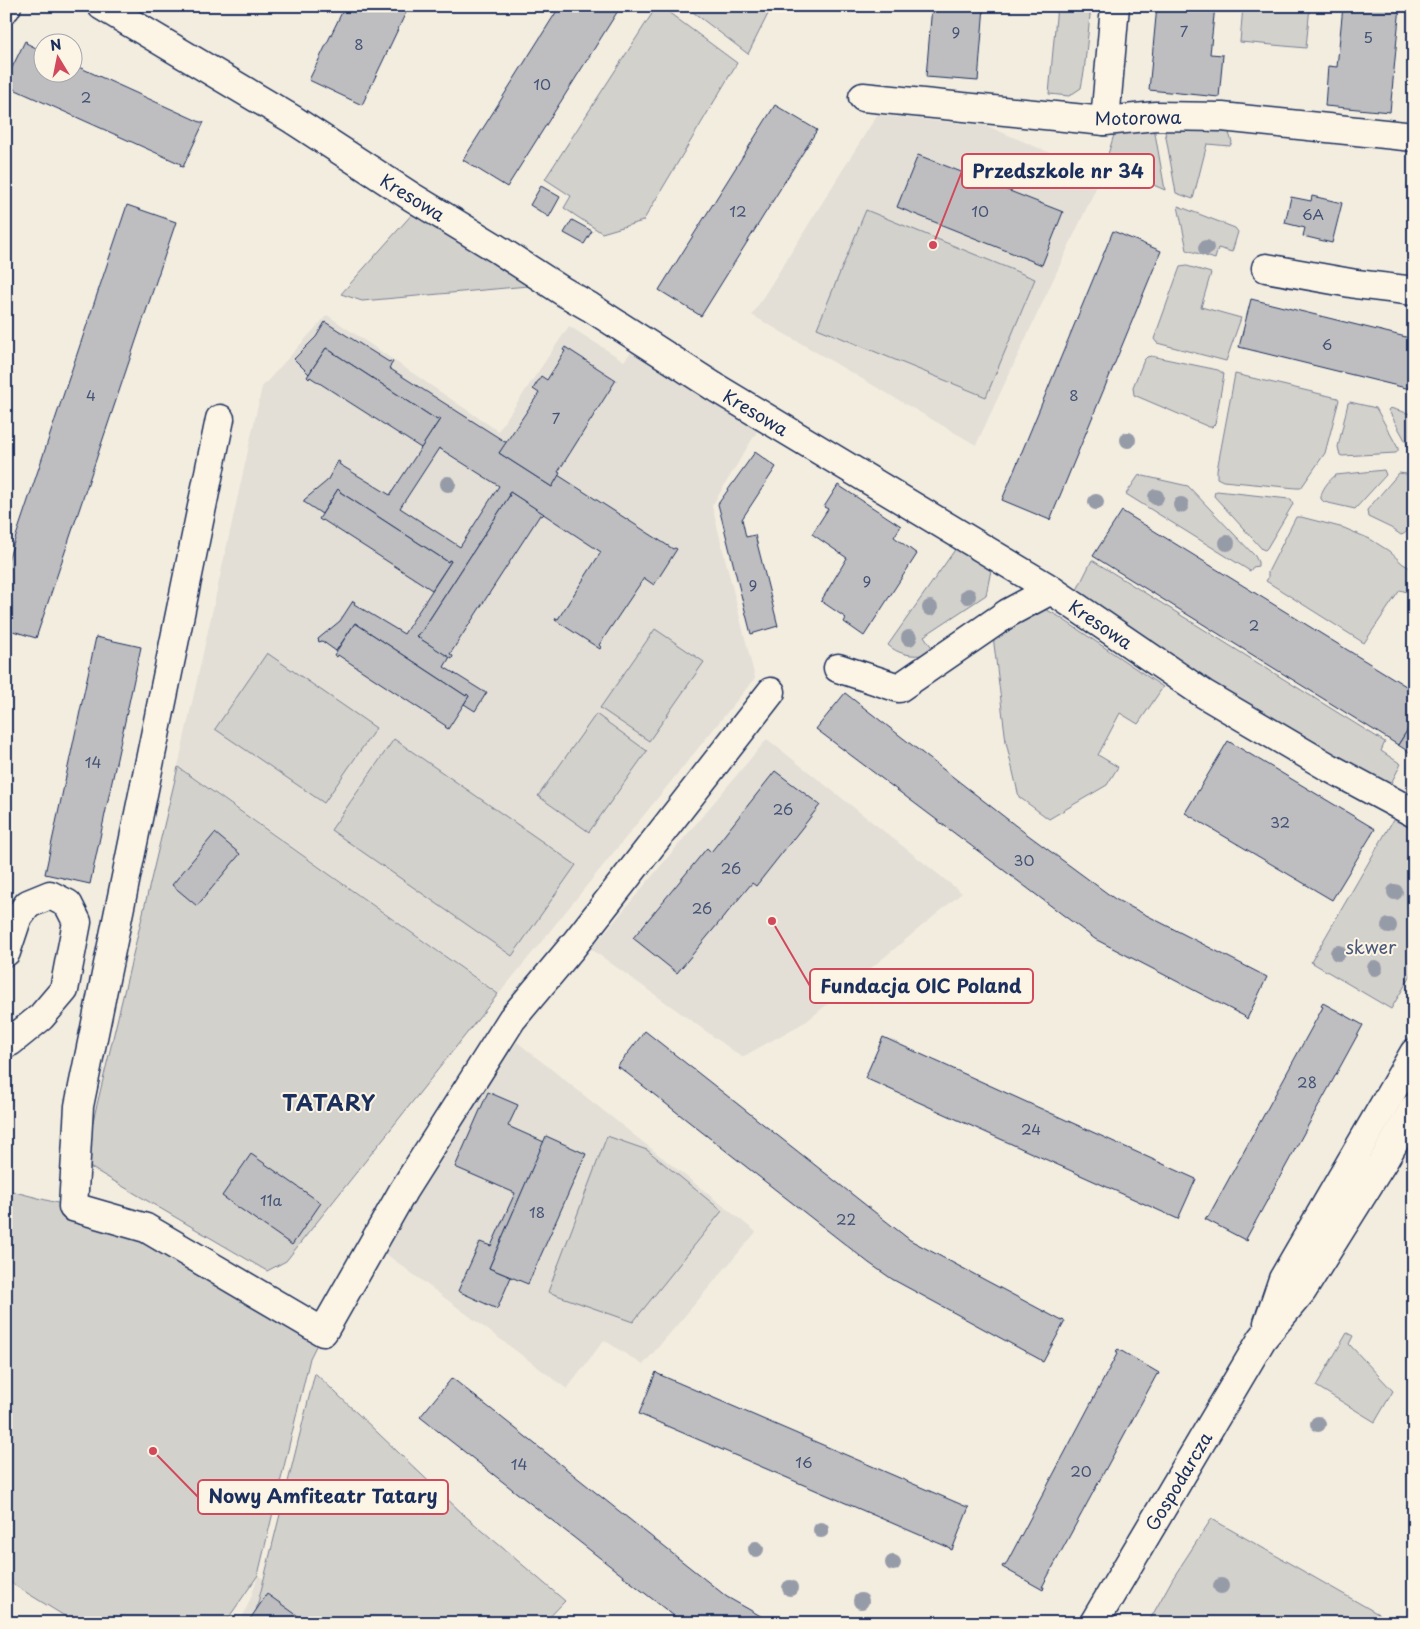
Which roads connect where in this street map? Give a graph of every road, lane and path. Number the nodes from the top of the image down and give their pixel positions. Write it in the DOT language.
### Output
graph roads {
  1 [pos="102,6"];
  2 [pos="1115,6"];
  3 [pos="862,97"];
  4 [pos="1105,120"];
  5 [pos="1414,137"];
  6 [pos="1266,268"];
  7 [pos="1414,291"];
  8 [pos="220,419"];
  9 [pos="1051,590"];
  10 [pos="838,668"];
  11 [pos="772,692"];
  12 [pos="1414,813"];
  13 [pos="6,952"];
  14 [pos="6,1042"];
  15 [pos="1414,1053"];
  16 [pos="1414,1108"];
  17 [pos="1262,1339"];
  18 [pos="1094,1623"];
  1 -- 9 [label="street, Kresowa"];
  2 -- 4 [label="street"];
  3 -- 4 [label="street, Motorowa"];
  4 -- 5 [label="street, Motorowa"];
  6 -- 7 [label="street"];
  8 -- 11 [label="street"];
  9 -- 10 [label="street"];
  9 -- 12 [label="street, Kresowa"];
  13 -- 14 [label="street"];
  15 -- 17 [label="street, Gospodarcza"];
  16 -- 17 [label="street, Gospodarcza"];
  17 -- 18 [label="street, Gospodarcza"];
}
